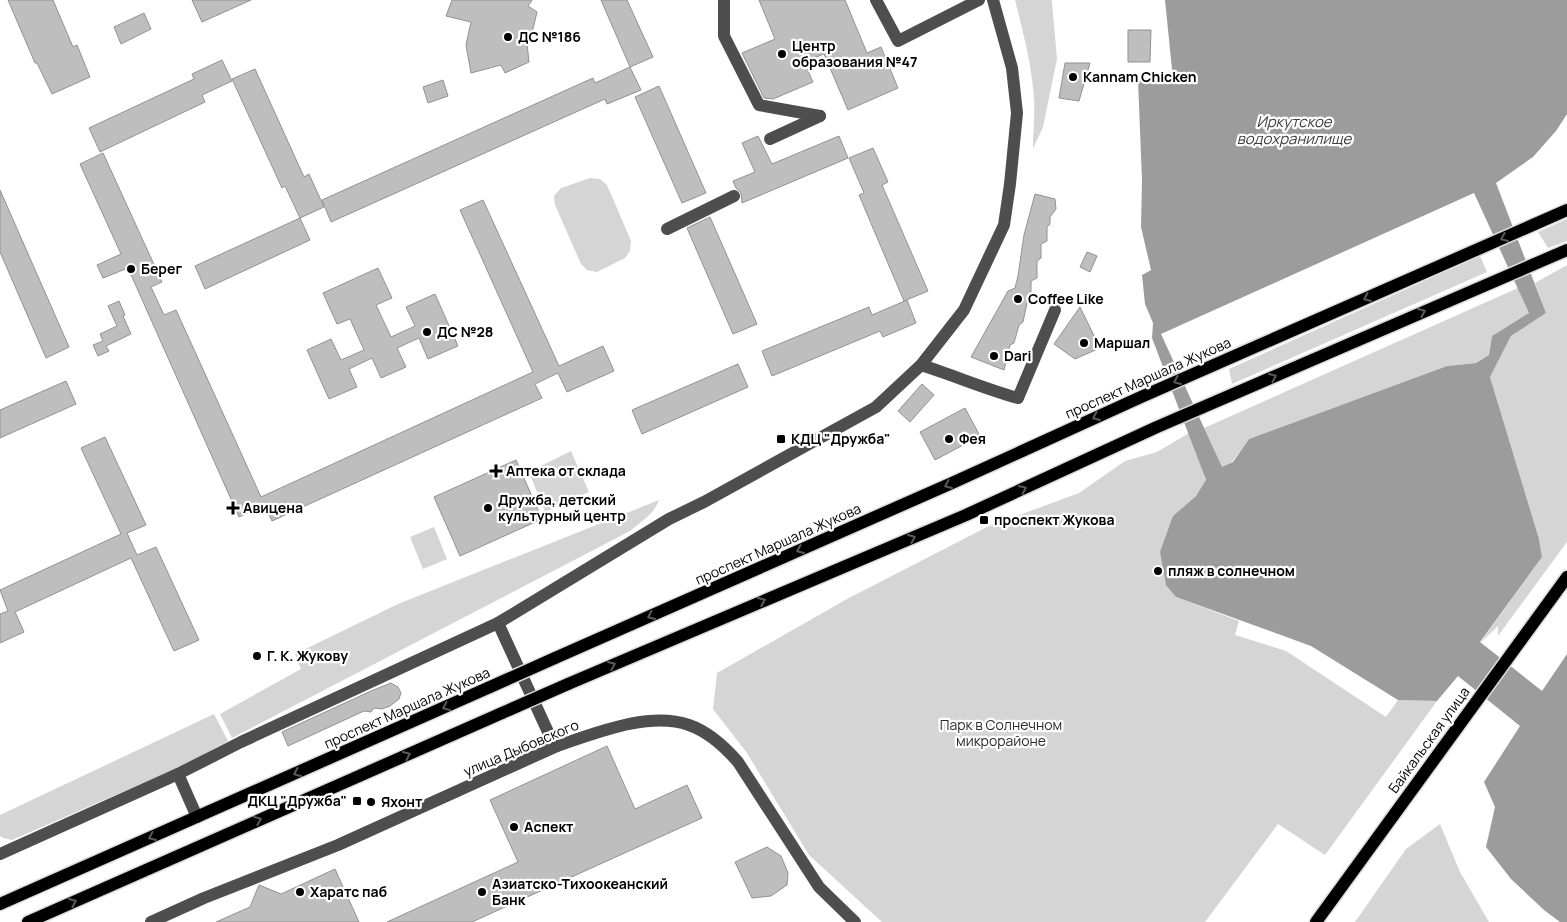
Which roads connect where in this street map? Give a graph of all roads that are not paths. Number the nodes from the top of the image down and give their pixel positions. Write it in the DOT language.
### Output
graph roads {
  1 [pos="724,0"];
  2 [pos="876,0"];
  3 [pos="979,0"];
  4 [pos="993,0"];
  5 [pos="770,139"];
  6 [pos="734,196"];
  7 [pos="1567,210"];
  8 [pos="667,229"];
  9 [pos="1567,250"];
  10 [pos="1055,310"];
  11 [pos="921,366"];
  12 [pos="1567,577"];
  13 [pos="498,623"];
  14 [pos="557,746"];
  15 [pos="178,774"];
  16 [pos="197,817"];
  17 [pos="1,854"];
  18 [pos="0,904"];
  19 [pos="28,922"];
  20 [pos="151,922"];
  21 [pos="855,922"];
  22 [pos="1316,922"];
  1 -- 5 [label="street"];
  2 -- 3 [label="street"];
  4 -- 11 [label="street"];
  6 -- 8 [label="street"];
  7 -- 16 [label="main road, проспект Маршала Жукова, one-way, bridge"];
  19 -- 9 [label="main road, one-way, bridge"];
  10 -- 11 [label="street"];
  11 -- 13 [label="street"];
  12 -- 22 [label="main road, Байкальская улица"];
  13 -- 14 [label="street"];
  13 -- 15 [label="street"];
  14 -- 20 [label="street, улица Дыбовского"];
  14 -- 21 [label="street, улица Дыбовского"];
  15 -- 16 [label="street"];
  15 -- 17 [label="street"];
  16 -- 18 [label="main road, проспект Маршала Жукова, one-way"];
}
